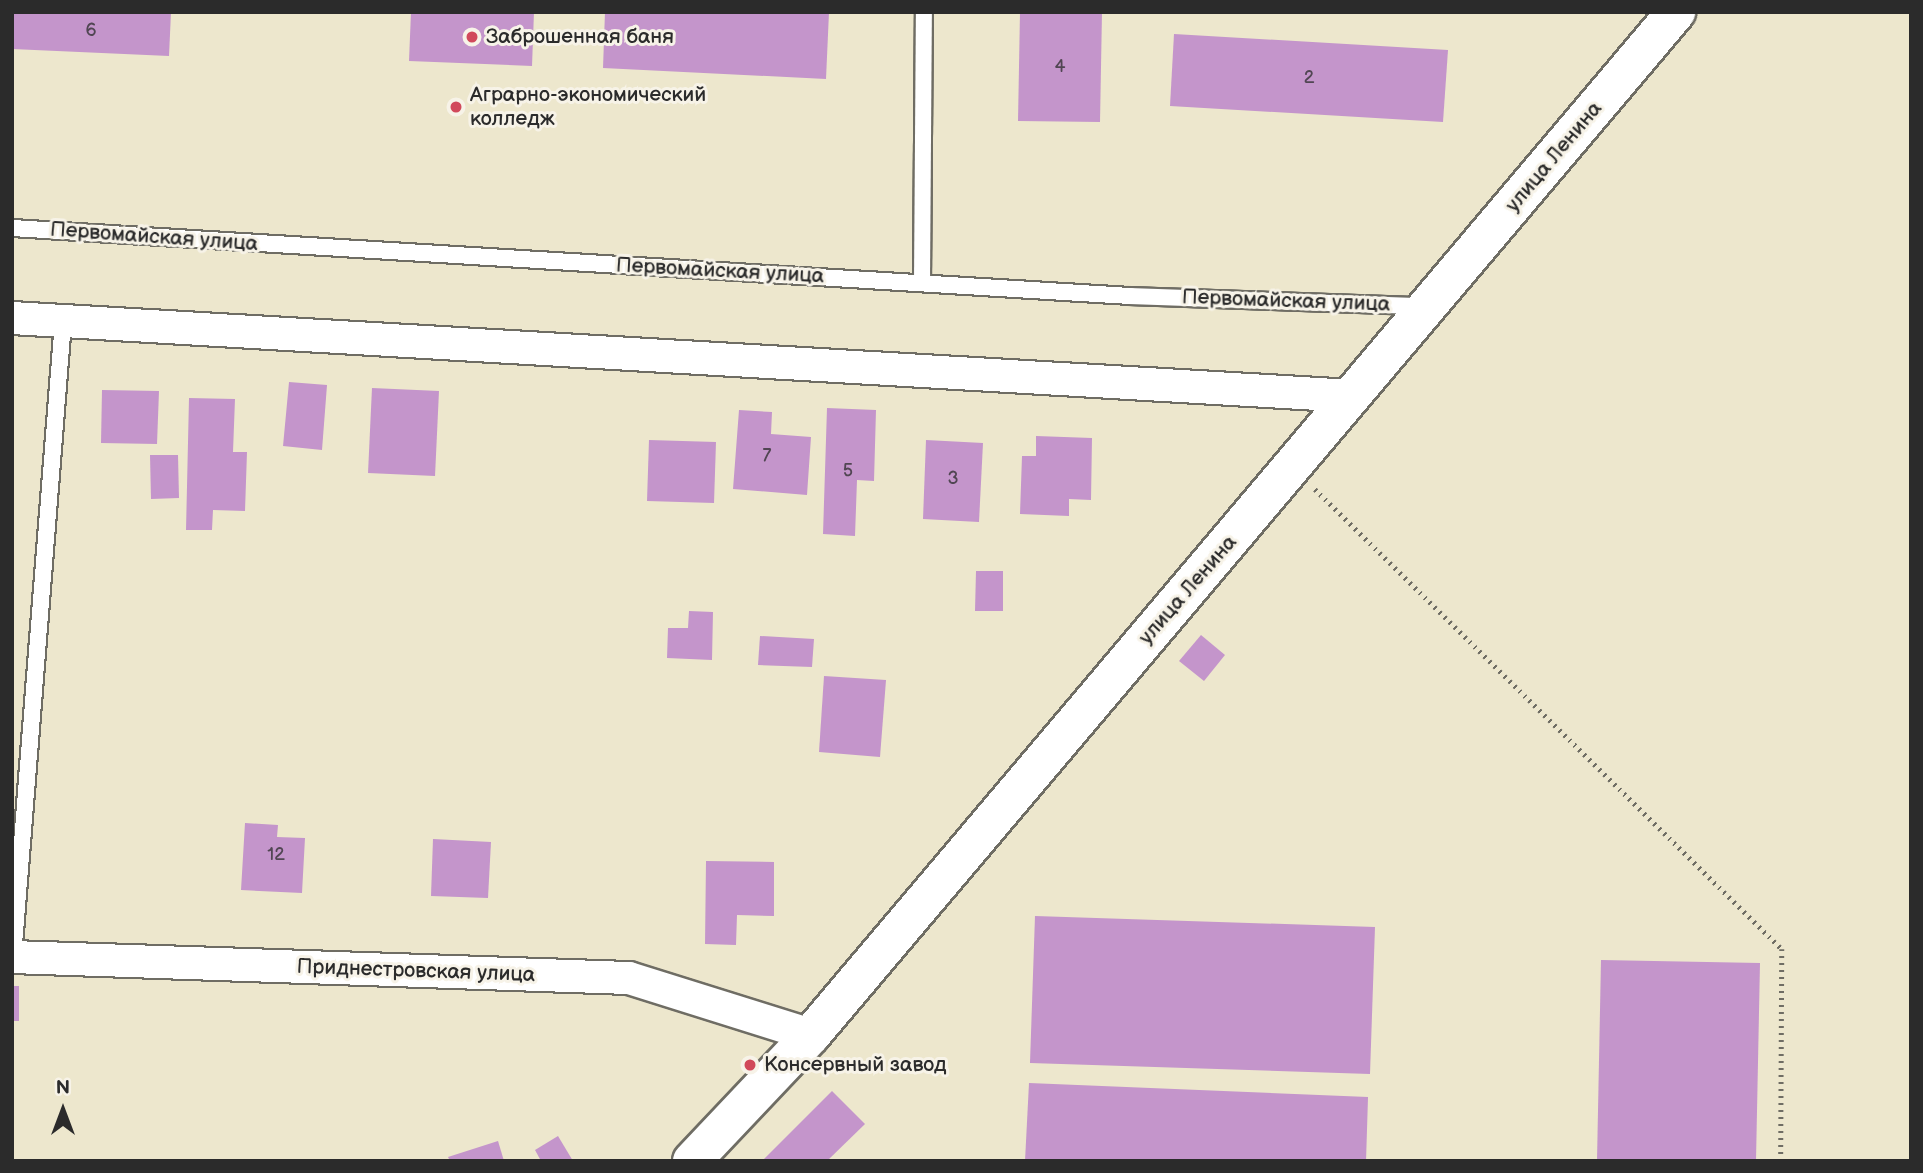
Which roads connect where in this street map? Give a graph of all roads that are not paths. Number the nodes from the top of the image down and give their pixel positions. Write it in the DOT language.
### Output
graph roads {
  1 [pos="924,12"];
  2 [pos="1676,12"];
  3 [pos="12,228"];
  4 [pos="922,283"];
  5 [pos="1429,306"];
  6 [pos="12,318"];
  7 [pos="63,321"];
  8 [pos="1354,396"];
  9 [pos="13,957"];
  10 [pos="811,1035"];
  11 [pos="692,1161"];
  1 -- 4 [label="lane"];
  2 -- 5 [label="main road, улица Ленина"];
  3 -- 4 [label="lane, Первомайская улица"];
  4 -- 5 [label="lane, Первомайская улица"];
  5 -- 8 [label="main road, улица Ленина"];
  6 -- 7 [label="street"];
  7 -- 8 [label="street"];
  7 -- 9 [label="lane"];
  8 -- 10 [label="main road, улица Ленина"];
  9 -- 10 [label="street, Приднестровская улица"];
  10 -- 11 [label="main road, улица Ленина"];
}
